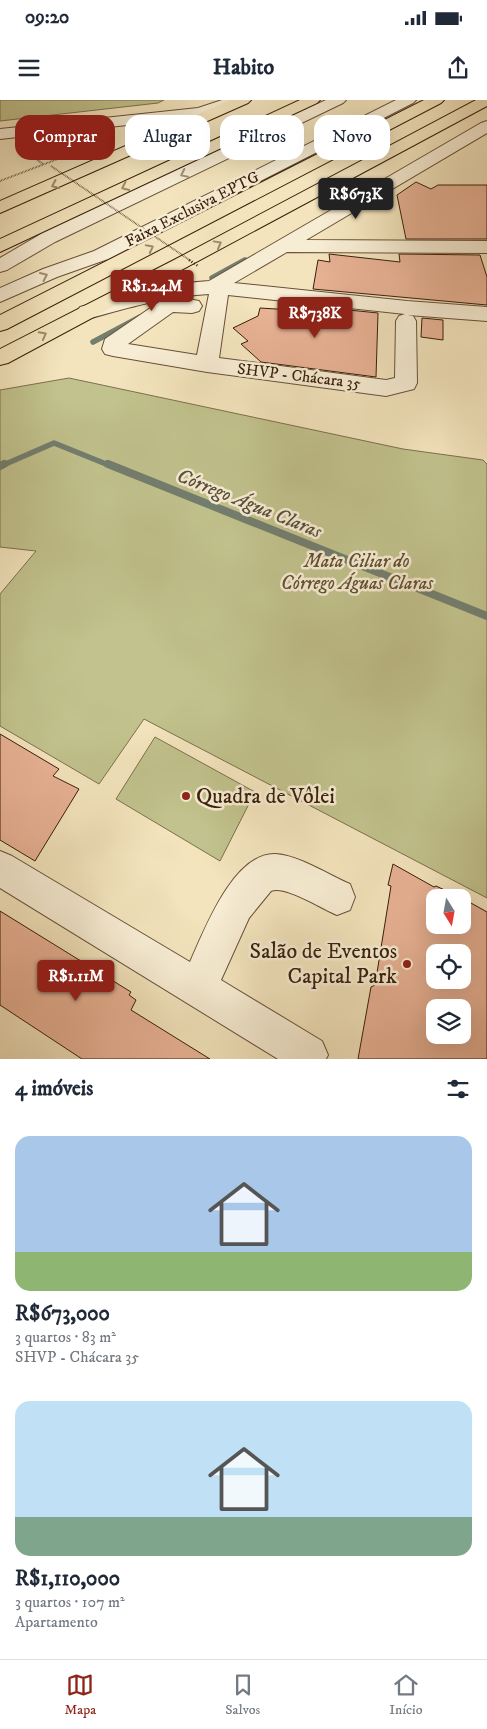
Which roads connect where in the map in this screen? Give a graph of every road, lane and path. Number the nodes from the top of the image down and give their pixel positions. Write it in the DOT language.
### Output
graph roads {
  1 [pos="238,100"];
  2 [pos="243,100"];
  3 [pos="312,100"];
  4 [pos="338,100"];
  5 [pos="408,100"];
  6 [pos="436,100"];
  7 [pos="487,100"];
  8 [pos="487,126"];
  9 [pos="0,134"];
  10 [pos="465,138"];
  11 [pos="487,138"];
  12 [pos="54,160"];
  13 [pos="52,166"];
  14 [pos="0,181"];
  15 [pos="0,208"];
  16 [pos="0,246"];
  17 [pos="280,246"];
  18 [pos="487,247"];
  19 [pos="0,266"];
  20 [pos="198,266"];
  21 [pos="60,294"];
  22 [pos="216,294"];
  23 [pos="0,296"];
  24 [pos="87,312"];
  25 [pos="487,314"];
  26 [pos="406,321"];
  27 [pos="0,324"];
  28 [pos="0,332"];
  29 [pos="0,358"];
  30 [pos="207,364"];
  31 [pos="0,868"];
  32 [pos="337,897"];
  33 [pos="198,989"];
  34 [pos="308,1055"];
  1 -- 9 [label="street"];
  2 -- 15 [label="main road, one-way"];
  3 -- 16 [label="main road, one-way"];
  4 -- 19 [label="street, Faixa Exclusiva EPTG, one-way"];
  23 -- 5 [label="street, Faixa Exclusiva EPTG, one-way"];
  21 -- 6 [label="main road, one-way"];
  24 -- 7 [label="main road, one-way"];
  8 -- 10 [label="street"];
  10 -- 11 [label="street"];
  10 -- 17 [label="street"];
  12 -- 14 [label="path"];
  13 -- 20 [label="path, bridge"];
  17 -- 18 [label="street"];
  17 -- 22 [label="street"];
  21 -- 27 [label="main road"];
  21 -- 28 [label="main road"];
  22 -- 24 [label="street"];
  22 -- 25 [label="street"];
  22 -- 30 [label="street"];
  22 -- 30 [label="street"];
  29 -- 24 [label="main road, one-way"];
  26 -- 30 [label="street, SHVP - Chácara 35"];
  31 -- 33 [label="street"];
  32 -- 33 [label="street"];
  33 -- 34 [label="street"];
}
